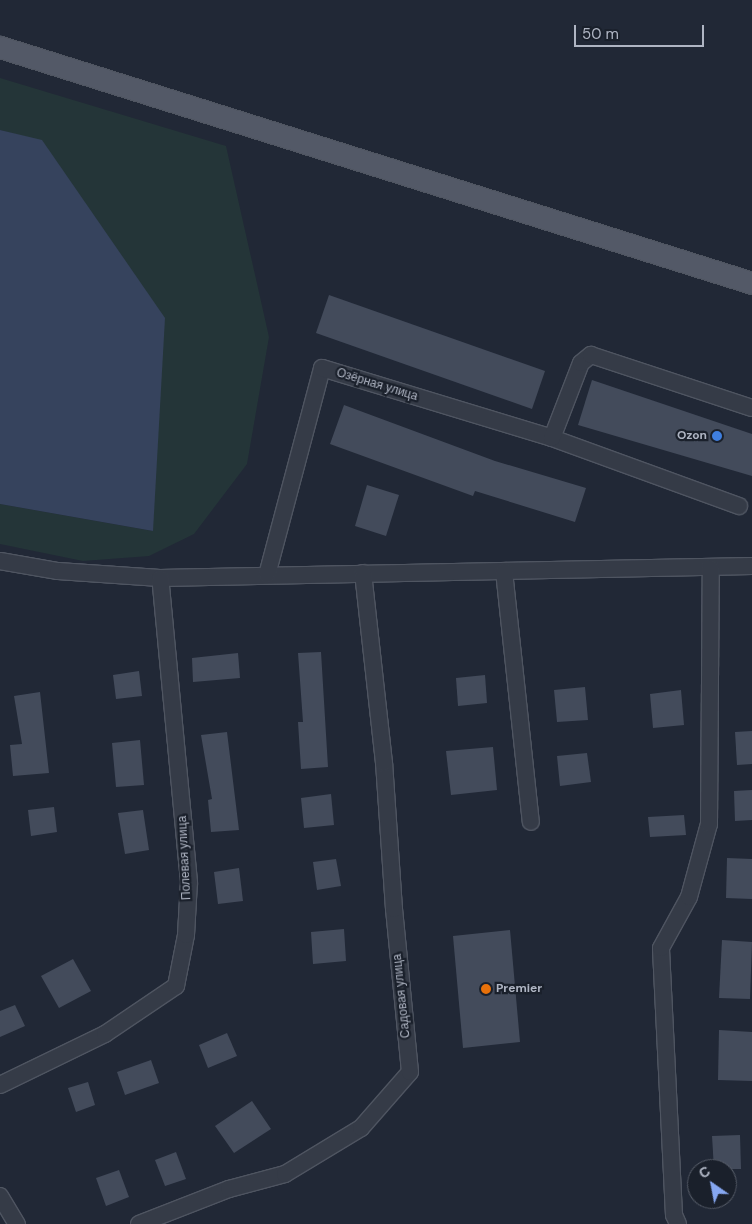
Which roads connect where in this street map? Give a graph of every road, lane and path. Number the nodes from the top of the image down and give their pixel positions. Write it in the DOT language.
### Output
graph roads {
  1 [pos="0,47"];
  2 [pos="752,283"];
  3 [pos="752,408"];
  4 [pos="552,438"];
  5 [pos="740,506"];
  6 [pos="0,562"];
  7 [pos="752,566"];
  8 [pos="711,568"];
  9 [pos="504,571"];
  10 [pos="363,573"];
  11 [pos="267,575"];
  12 [pos="160,578"];
  13 [pos="531,822"];
  14 [pos="0,1084"];
  15 [pos="0,1196"];
  16 [pos="17,1224"];
  17 [pos="139,1224"];
  18 [pos="678,1224"];
  1 -- 2 [label="main road"];
  3 -- 4 [label="street"];
  4 -- 5 [label="street, Озёрная улица"];
  4 -- 11 [label="street, Озёрная улица"];
  6 -- 12 [label="street"];
  7 -- 8 [label="street"];
  8 -- 9 [label="street"];
  8 -- 18 [label="street"];
  9 -- 10 [label="street"];
  9 -- 13 [label="street"];
  10 -- 11 [label="street"];
  10 -- 17 [label="street, Садовая улица"];
  11 -- 12 [label="street"];
  12 -- 14 [label="street, Полевая улица"];
  15 -- 16 [label="street"];
}
